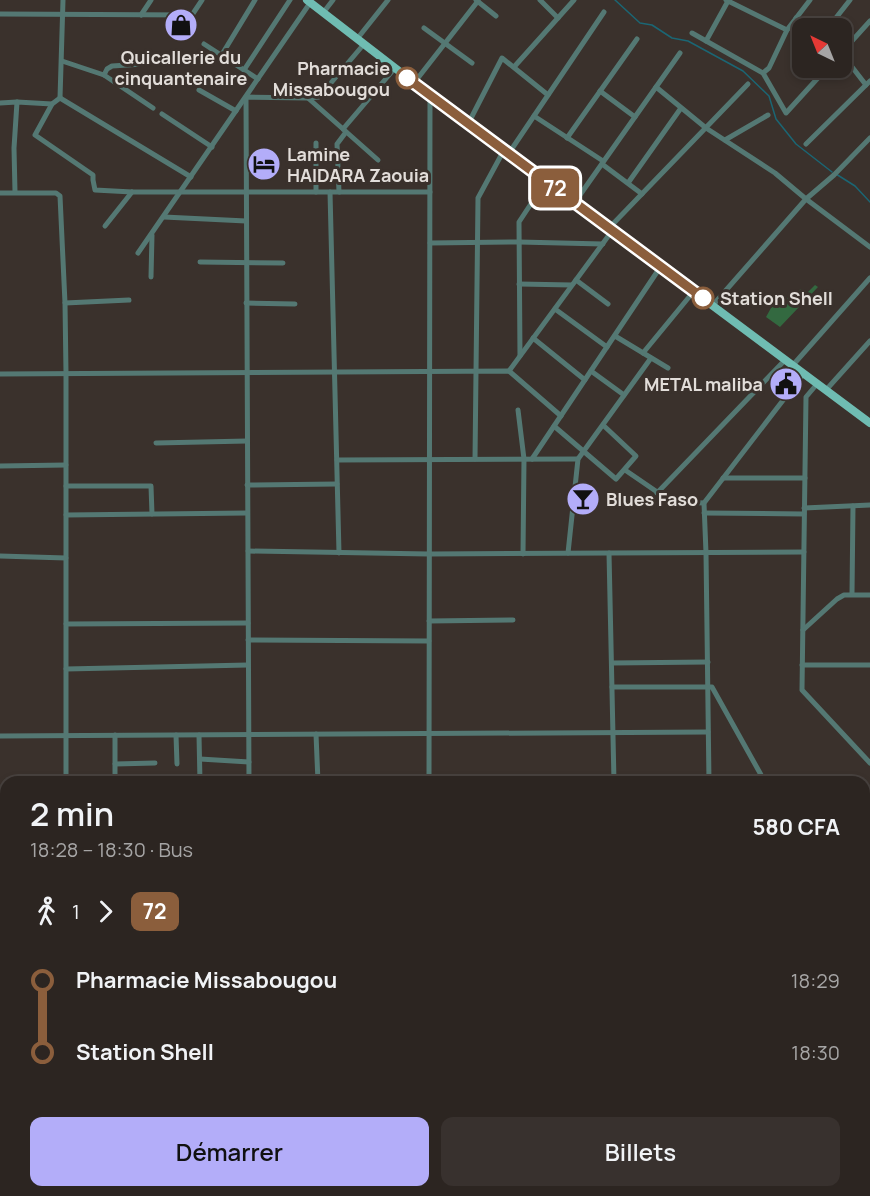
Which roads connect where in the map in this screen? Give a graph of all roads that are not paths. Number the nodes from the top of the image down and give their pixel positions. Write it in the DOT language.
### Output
graph roads {
  1 [pos="63,0"];
  2 [pos="151,0"];
  3 [pos="202,0"];
  4 [pos="255,0"];
  5 [pos="290,0"];
  6 [pos="333,0"];
  7 [pos="388,0"];
  8 [pos="540,0"];
  9 [pos="574,0"];
  10 [pos="810,0"];
  11 [pos="850,0"];
  12 [pos="309,1"];
  13 [pos="477,1"];
  14 [pos="731,1"];
  15 [pos="604,12"];
  16 [pos="323,13"];
  17 [pos="0,14"];
  18 [pos="63,14"];
  19 [pos="141,15"];
  20 [pos="496,16"];
  21 [pos="558,18"];
  22 [pos="796,18"];
  23 [pos="836,18"];
  24 [pos="870,21"];
  25 [pos="792,23"];
  26 [pos="424,28"];
  27 [pos="787,30"];
  28 [pos="692,33"];
  29 [pos="357,39"];
  30 [pos="637,39"];
  31 [pos="706,41"];
  32 [pos="852,41"];
  33 [pos="445,43"];
  34 [pos="204,44"];
  35 [pos="364,44"];
  36 [pos="680,53"];
  37 [pos="221,56"];
  38 [pos="62,62"];
  39 [pos="472,63"];
  40 [pos="143,64"];
  41 [pos="852,64"];
  42 [pos="514,67"];
  43 [pos="395,68"];
  44 [pos="244,70"];
  45 [pos="763,73"];
  46 [pos="104,75"];
  47 [pos="818,78"];
  48 [pos="258,79"];
  49 [pos="414,83"];
  50 [pos="868,83"];
  51 [pos="748,84"];
  52 [pos="656,87"];
  53 [pos="199,90"];
  54 [pos="600,92"];
  55 [pos="430,95"];
  56 [pos="548,95"];
  57 [pos="60,98"];
  58 [pos="246,98"];
  59 [pos="308,99"];
  60 [pos="17,102"];
  61 [pos="0,103"];
  62 [pos="52,104"];
  63 [pos="153,108"];
  64 [pos="681,108"];
  65 [pos="236,111"];
  66 [pos="162,114"];
  67 [pos="768,114"];
  68 [pos="534,116"];
  69 [pos="635,117"];
  70 [pos="468,124"];
  71 [pos="706,128"];
  72 [pos="345,131"];
  73 [pos="567,138"];
  74 [pos="870,138"];
  75 [pos="725,140"];
  76 [pos="316,143"];
  77 [pos="806,144"];
  78 [pos="212,147"];
  79 [pos="507,152"];
  80 [pos="378,160"];
  81 [pos="603,163"];
  82 [pos="191,177"];
  83 [pos="546,181"];
  84 [pos="628,183"];
  85 [pos="15,192"];
  86 [pos="132,192"];
  87 [pos="180,192"];
  88 [pos="246,192"];
  89 [pos="316,192"];
  90 [pos="330,192"];
  91 [pos="339,192"];
  92 [pos="430,192"];
  93 [pos="0,193"];
  94 [pos="642,194"];
  95 [pos="806,199"];
  96 [pos="574,202"];
  97 [pos="164,217"];
  98 [pos="246,221"];
  99 [pos="105,226"];
  100 [pos="610,229"];
  101 [pos="152,234"];
  102 [pos="519,242"];
  103 [pos="430,243"];
  104 [pos="477,243"];
  105 [pos="603,244"];
  106 [pos="870,247"];
  107 [pos="138,253"];
  108 [pos="200,262"];
  109 [pos="246,262"];
  110 [pos="283,263"];
  111 [pos="661,266"];
  112 [pos="151,276"];
  113 [pos="870,278"];
  114 [pos="574,283"];
  115 [pos="519,284"];
  116 [pos="693,291"];
  117 [pos="129,300"];
  118 [pos="65,303"];
  119 [pos="246,303"];
  120 [pos="295,304"];
  121 [pos="608,304"];
  122 [pos="713,305"];
  123 [pos="555,309"];
  124 [pos="615,336"];
  125 [pos="533,338"];
  126 [pos="870,341"];
  127 [pos="607,347"];
  128 [pos="643,353"];
  129 [pos="520,356"];
  130 [pos="651,358"];
  131 [pos="786,359"];
  132 [pos="793,365"];
  133 [pos="668,368"];
  134 [pos="430,371"];
  135 [pos="476,371"];
  136 [pos="509,371"];
  137 [pos="591,371"];
  138 [pos="247,372"];
  139 [pos="335,372"];
  140 [pos="66,373"];
  141 [pos="804,373"];
  142 [pos="0,374"];
  143 [pos="585,380"];
  144 [pos="817,384"];
  145 [pos="826,390"];
  146 [pos="624,396"];
  147 [pos="518,410"];
  148 [pos="561,416"];
  149 [pos="868,419"];
  150 [pos="603,425"];
  151 [pos="554,426"];
  152 [pos="247,441"];
  153 [pos="156,444"];
  154 [pos="584,451"];
  155 [pos="430,459"];
  156 [pos="475,459"];
  157 [pos="524,459"];
  158 [pos="532,459"];
  159 [pos="579,459"];
  160 [pos="337,460"];
  161 [pos="66,465"];
  162 [pos="0,466"];
  163 [pos="625,470"];
  164 [pos="723,478"];
  165 [pos="805,478"];
  166 [pos="337,484"];
  167 [pos="247,485"];
  168 [pos="66,486"];
  169 [pos="657,493"];
  170 [pos="704,503"];
  171 [pos="870,505"];
  172 [pos="853,506"];
  173 [pos="804,511"];
  174 [pos="248,513"];
  175 [pos="704,513"];
  176 [pos="152,514"];
  177 [pos="66,515"];
  178 [pos="248,551"];
  179 [pos="804,552"];
  180 [pos="339,553"];
  181 [pos="609,553"];
  182 [pos="706,553"];
  183 [pos="429,554"];
  184 [pos="523,554"];
  185 [pos="568,554"];
  186 [pos="0,556"];
  187 [pos="66,558"];
  188 [pos="852,594"];
  189 [pos="870,595"];
  190 [pos="513,620"];
  191 [pos="429,621"];
  192 [pos="248,622"];
  193 [pos="66,624"];
  194 [pos="803,630"];
  195 [pos="248,640"];
  196 [pos="429,641"];
  197 [pos="708,662"];
  198 [pos="612,663"];
  199 [pos="248,665"];
  200 [pos="802,665"];
  201 [pos="870,665"];
  202 [pos="66,669"];
  203 [pos="612,687"];
  204 [pos="708,687"];
  205 [pos="708,732"];
  206 [pos="613,733"];
  207 [pos="249,734"];
  208 [pos="316,734"];
  209 [pos="429,734"];
  210 [pos="66,735"];
  211 [pos="115,735"];
  212 [pos="176,735"];
  213 [pos="199,735"];
  214 [pos="0,736"];
  215 [pos="870,753"];
  216 [pos="200,759"];
  217 [pos="868,761"];
  218 [pos="249,762"];
  219 [pos="155,763"];
  220 [pos="115,764"];
  221 [pos="177,764"];
  222 [pos="66,776"];
  223 [pos="115,776"];
  224 [pos="200,776"];
  225 [pos="249,776"];
  226 [pos="318,776"];
  227 [pos="429,776"];
  228 [pos="614,776"];
  229 [pos="709,776"];
  230 [pos="762,776"];
  1 -- 18 [label="street"];
  2 -- 19 [label="street"];
  3 -- 19 [label="street"];
  4 -- 37 [label="street"];
  5 -- 44 [label="street"];
  6 -- 16 [label="street"];
  7 -- 29 [label="street"];
  8 -- 21 [label="street"];
  9 -- 21 [label="street"];
  10 -- 22 [label="street"];
  11 -- 23 [label="street"];
  12 -- 16 [label="main road"];
  12 -- 48 [label="street"];
  13 -- 20 [label="street"];
  13 -- 33 [label="street"];
  14 -- 27 [label="street"];
  14 -- 31 [label="street"];
  15 -- 56 [label="street"];
  16 -- 29 [label="main road"];
  17 -- 18 [label="street"];
  18 -- 19 [label="street"];
  18 -- 38 [label="street"];
  21 -- 42 [label="street"];
  24 -- 32 [label="street"];
  25 -- 27 [label="street"];
  26 -- 33 [label="street"];
  27 -- 45 [label="street"];
  28 -- 31 [label="street"];
  29 -- 35 [label="main road"];
  30 -- 54 [label="street"];
  31 -- 45 [label="street"];
  33 -- 39 [label="street"];
  33 -- 49 [label="street"];
  34 -- 37 [label="street"];
  35 -- 43 [label="main road"];
  35 -- 59 [label="street"];
  36 -- 52 [label="street"];
  37 -- 44 [label="street"];
  38 -- 46 [label="street"];
  38 -- 57 [label="street"];
  40 -- 46 [label="street"];
  41 -- 50 [label="street"];
  42 -- 56 [label="street"];
  42 -- 70 [label="street"];
  43 -- 49 [label="main road"];
  43 -- 72 [label="street"];
  44 -- 48 [label="street"];
  45 -- 47 [label="street"];
  46 -- 63 [label="street"];
  48 -- 58 [label="street"];
  49 -- 55 [label="main road"];
  50 -- 77 [label="street"];
  51 -- 71 [label="street"];
  52 -- 64 [label="street"];
  52 -- 69 [label="street"];
  53 -- 65 [label="street"];
  54 -- 69 [label="street"];
  54 -- 73 [label="street"];
  55 -- 70 [label="main road"];
  55 -- 92 [label="street"];
  56 -- 68 [label="street"];
  57 -- 62 [label="street"];
  57 -- 82 [label="street"];
  58 -- 59 [label="street"];
  58 -- 65 [label="street"];
  58 -- 88 [label="street"];
  59 -- 72 [label="street"];
  60 -- 61 [label="street"];
  60 -- 62 [label="street"];
  60 -- 85 [label="street"];
  62 -- 86 [label="street"];
  64 -- 71 [label="street"];
  64 -- 84 [label="street"];
  65 -- 78 [label="street"];
  66 -- 78 [label="street"];
  67 -- 75 [label="street"];
  68 -- 73 [label="street"];
  68 -- 79 [label="street"];
  69 -- 81 [label="street"];
  70 -- 79 [label="main road"];
  71 -- 75 [label="street"];
  71 -- 94 [label="street"];
  72 -- 80 [label="street"];
  72 -- 91 [label="street"];
  73 -- 81 [label="street"];
  74 -- 95 [label="street"];
  75 -- 95 [label="street"];
  76 -- 89 [label="street"];
  78 -- 82 [label="street"];
  79 -- 83 [label="main road"];
  79 -- 104 [label="street"];
  81 -- 84 [label="street"];
  81 -- 96 [label="street"];
  82 -- 87 [label="street"];
  83 -- 96 [label="main road"];
  83 -- 102 [label="street"];
  84 -- 94 [label="street"];
  85 -- 93 [label="street"];
  85 -- 118 [label="street"];
  86 -- 87 [label="street"];
  86 -- 99 [label="street"];
  87 -- 88 [label="street"];
  87 -- 97 [label="street"];
  88 -- 89 [label="street"];
  88 -- 98 [label="street"];
  89 -- 90 [label="street"];
  90 -- 91 [label="street"];
  90 -- 139 [label="street"];
  91 -- 92 [label="street"];
  92 -- 103 [label="street"];
  94 -- 100 [label="street"];
  95 -- 106 [label="street"];
  95 -- 122 [label="street"];
  96 -- 100 [label="main road"];
  97 -- 98 [label="street"];
  97 -- 101 [label="street"];
  98 -- 109 [label="street"];
  100 -- 105 [label="street"];
  100 -- 111 [label="main road"];
  101 -- 107 [label="street"];
  101 -- 112 [label="street"];
  102 -- 104 [label="street"];
  102 -- 105 [label="street"];
  102 -- 115 [label="street"];
  103 -- 104 [label="street"];
  103 -- 134 [label="street"];
  104 -- 135 [label="street"];
  105 -- 114 [label="street"];
  108 -- 109 [label="street"];
  109 -- 110 [label="street"];
  109 -- 119 [label="street"];
  111 -- 116 [label="main road"];
  111 -- 124 [label="street"];
  113 -- 132 [label="street"];
  114 -- 115 [label="street"];
  114 -- 121 [label="street"];
  114 -- 123 [label="street"];
  115 -- 129 [label="street"];
  116 -- 122 [label="main road"];
  116 -- 128 [label="street"];
  117 -- 118 [label="street"];
  118 -- 140 [label="street"];
  119 -- 120 [label="street"];
  119 -- 138 [label="street"];
  122 -- 131 [label="main road"];
  123 -- 125 [label="street"];
  123 -- 127 [label="street"];
  124 -- 127 [label="street"];
  124 -- 128 [label="street"];
  125 -- 129 [label="street"];
  125 -- 143 [label="street"];
  126 -- 145 [label="street"];
  127 -- 137 [label="street"];
  128 -- 130 [label="street"];
  129 -- 136 [label="street"];
  130 -- 133 [label="street"];
  130 -- 146 [label="street"];
  131 -- 132 [label="main road"];
  131 -- 169 [label="street"];
  132 -- 141 [label="main road"];
  134 -- 135 [label="street"];
  134 -- 139 [label="street"];
  134 -- 155 [label="street"];
  135 -- 136 [label="street"];
  135 -- 156 [label="street"];
  136 -- 148 [label="street"];
  137 -- 143 [label="street"];
  137 -- 146 [label="street"];
  138 -- 139 [label="street"];
  138 -- 140 [label="street"];
  138 -- 152 [label="street"];
  139 -- 160 [label="street"];
  140 -- 142 [label="street"];
  140 -- 161 [label="street"];
  141 -- 144 [label="main road"];
  141 -- 164 [label="street"];
  143 -- 148 [label="street"];
  144 -- 145 [label="main road"];
  144 -- 165 [label="street"];
  145 -- 149 [label="main road"];
  146 -- 150 [label="street"];
  147 -- 157 [label="street"];
  148 -- 151 [label="street"];
  150 -- 154 [label="street"];
  150 -- 163 [label="street"];
  151 -- 154 [label="street"];
  151 -- 158 [label="street"];
  152 -- 153 [label="street"];
  152 -- 167 [label="street"];
  154 -- 159 [label="street"];
  154 -- 163 [label="street"];
  155 -- 156 [label="street"];
  155 -- 160 [label="street"];
  155 -- 183 [label="street"];
  156 -- 157 [label="street"];
  157 -- 158 [label="street"];
  157 -- 184 [label="street"];
  158 -- 159 [label="street"];
  159 -- 185 [label="street"];
  160 -- 166 [label="street"];
  161 -- 162 [label="street"];
  161 -- 168 [label="street"];
  163 -- 169 [label="street"];
  164 -- 165 [label="street"];
  164 -- 170 [label="street"];
  165 -- 173 [label="street"];
  166 -- 167 [label="street"];
  166 -- 180 [label="street"];
  167 -- 174 [label="street"];
  168 -- 176 [label="street"];
  168 -- 177 [label="street"];
  169 -- 170 [label="street"];
  170 -- 175 [label="street"];
  171 -- 172 [label="street"];
  172 -- 173 [label="street"];
  172 -- 188 [label="street"];
  173 -- 175 [label="street"];
  173 -- 179 [label="street"];
  174 -- 176 [label="street"];
  174 -- 178 [label="street"];
  175 -- 182 [label="street"];
  176 -- 177 [label="street"];
  177 -- 187 [label="street"];
  178 -- 180 [label="street"];
  178 -- 192 [label="street"];
  179 -- 182 [label="street"];
  179 -- 194 [label="street"];
  180 -- 183 [label="street"];
  181 -- 182 [label="street"];
  181 -- 185 [label="street"];
  181 -- 198 [label="street"];
  182 -- 197 [label="street"];
  183 -- 184 [label="street"];
  183 -- 191 [label="street"];
  184 -- 185 [label="street"];
  186 -- 187 [label="street"];
  187 -- 193 [label="street"];
  188 -- 189 [label="street"];
  188 -- 194 [label="street"];
  190 -- 191 [label="street"];
  191 -- 196 [label="street"];
  192 -- 193 [label="street"];
  192 -- 195 [label="street"];
  193 -- 202 [label="street"];
  194 -- 200 [label="street"];
  195 -- 196 [label="street"];
  195 -- 199 [label="street"];
  196 -- 209 [label="street"];
  197 -- 198 [label="street"];
  197 -- 204 [label="street"];
  198 -- 203 [label="street"];
  199 -- 202 [label="street"];
  199 -- 207 [label="street"];
  200 -- 201 [label="street"];
  200 -- 217 [label="street"];
  202 -- 210 [label="street"];
  203 -- 204 [label="street"];
  203 -- 206 [label="street"];
  204 -- 205 [label="street"];
  204 -- 230 [label="street"];
  205 -- 206 [label="street"];
  205 -- 229 [label="street"];
  206 -- 209 [label="street"];
  206 -- 228 [label="street"];
  207 -- 208 [label="street"];
  207 -- 213 [label="street"];
  207 -- 218 [label="street"];
  208 -- 209 [label="street"];
  208 -- 226 [label="street"];
  209 -- 227 [label="street"];
  210 -- 211 [label="street"];
  210 -- 214 [label="street"];
  210 -- 222 [label="street"];
  211 -- 212 [label="street"];
  211 -- 220 [label="street"];
  212 -- 213 [label="street"];
  212 -- 221 [label="street"];
  213 -- 216 [label="street"];
  215 -- 217 [label="street"];
  216 -- 218 [label="street"];
  216 -- 224 [label="street"];
  218 -- 225 [label="street"];
  219 -- 220 [label="street"];
  220 -- 223 [label="street"];
}
